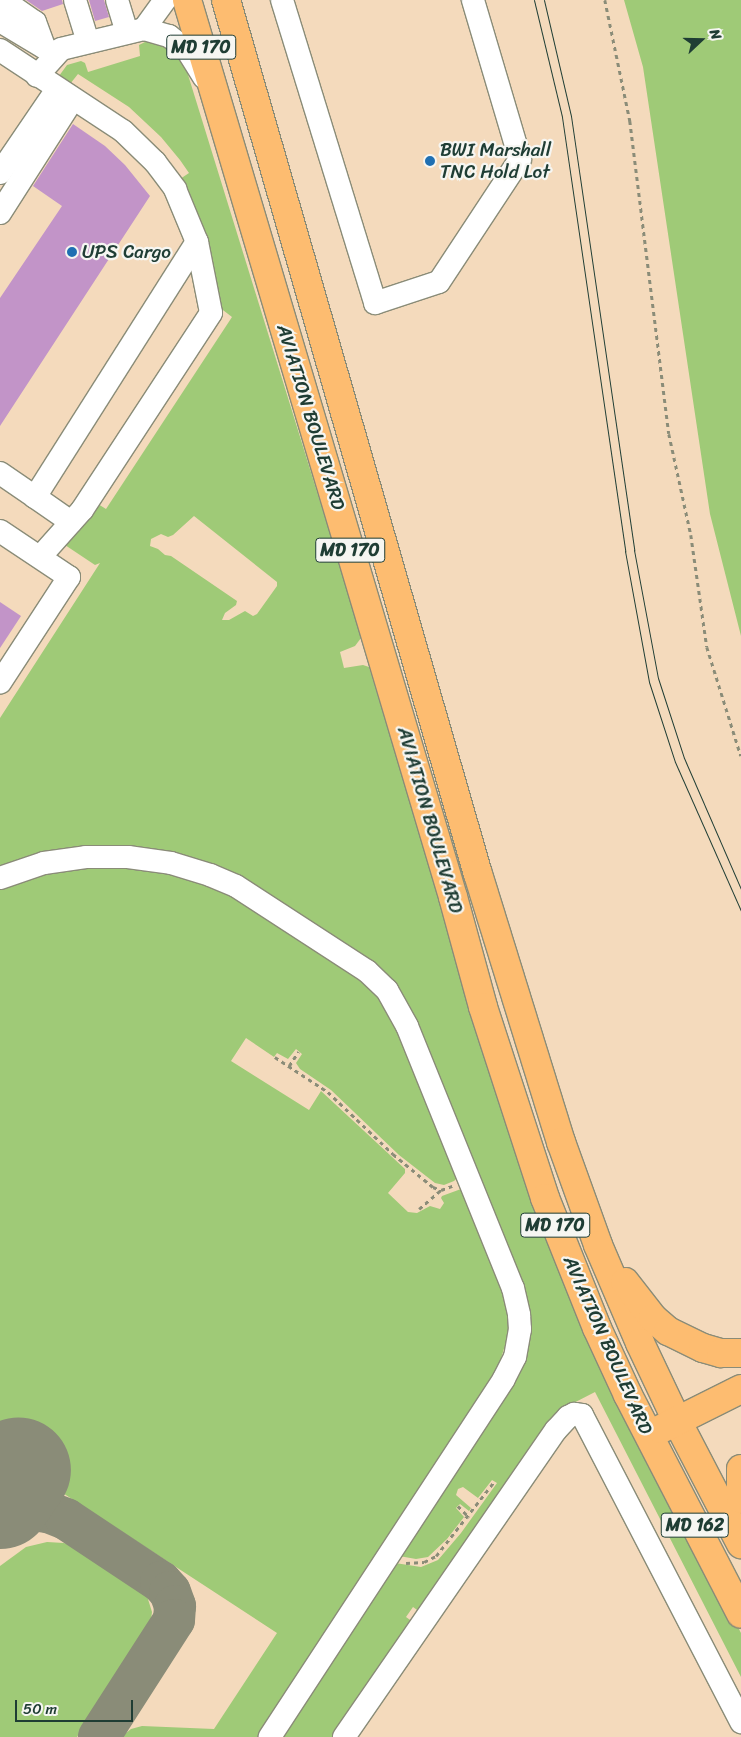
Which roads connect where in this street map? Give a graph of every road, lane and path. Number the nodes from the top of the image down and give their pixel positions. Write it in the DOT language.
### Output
graph roads {
  1 [pos="3,0"];
  2 [pos="117,0"];
  3 [pos="165,0"];
  4 [pos="186,0"];
  5 [pos="226,0"];
  6 [pos="282,0"];
  7 [pos="473,0"];
  8 [pos="605,0"];
  9 [pos="78,1"];
  10 [pos="0,21"];
  11 [pos="136,31"];
  12 [pos="88,42"];
  13 [pos="0,50"];
  14 [pos="50,51"];
  15 [pos="38,76"];
  16 [pos="65,94"];
  17 [pos="215,94"];
  18 [pos="0,173"];
  19 [pos="0,213"];
  20 [pos="197,242"];
  21 [pos="0,473"];
  22 [pos="35,497"];
  23 [pos="71,522"];
  24 [pos="0,531"];
  25 [pos="40,557"];
  26 [pos="0,683"];
  27 [pos="741,756"];
  28 [pos="0,878"];
  29 [pos="298,1052"];
  30 [pos="275,1057"];
  31 [pos="289,1066"];
  32 [pos="469,1179"];
  33 [pos="440,1190"];
  34 [pos="419,1209"];
  35 [pos="598,1244"];
  36 [pos="741,1353"];
  37 [pos="741,1389"];
  38 [pos="677,1421"];
  39 [pos="648,1435"];
  40 [pos="741,1469"];
  41 [pos="493,1483"];
  42 [pos="741,1499"];
  43 [pos="458,1506"];
  44 [pos="469,1516"];
  45 [pos="741,1544"];
  46 [pos="389,1556"];
  47 [pos="741,1614"];
  48 [pos="741,1722"];
  49 [pos="270,1737"];
  50 [pos="344,1737"];
  1 -- 14 [label="lane"];
  2 -- 11 [label="lane"];
  3 -- 11 [label="lane"];
  4 -- 17 [label="main road, AVIATION BOULEVARD / MD 170"];
  5 -- 35 [label="main road, AVIATION BOULEVARD / MD 170"];
  6 -- 7 [label="lane"];
  8 -- 27 [label="path"];
  9 -- 12 [label="lane"];
  10 -- 14 [label="lane"];
  11 -- 12 [label="lane"];
  11 -- 17 [label="lane"];
  12 -- 14 [label="lane"];
  13 -- 15 [label="lane"];
  14 -- 15 [label="lane"];
  15 -- 16 [label="lane"];
  16 -- 18 [label="lane"];
  16 -- 19 [label="lane"];
  16 -- 20 [label="lane"];
  17 -- 39 [label="main road, AVIATION BOULEVARD / MD 170"];
  20 -- 22 [label="lane"];
  20 -- 23 [label="lane"];
  21 -- 22 [label="lane"];
  22 -- 23 [label="lane"];
  23 -- 25 [label="lane"];
  24 -- 25 [label="lane"];
  25 -- 26 [label="lane"];
  28 -- 32 [label="lane"];
  29 -- 31 [label="path"];
  30 -- 31 [label="path"];
  31 -- 33 [label="path"];
  32 -- 33 [label="path"];
  32 -- 46 [label="lane"];
  33 -- 34 [label="path"];
  35 -- 36 [label="main road, MD 170"];
  35 -- 38 [label="main road, AVIATION BOULEVARD / MD 162"];
  37 -- 38 [label="main road"];
  38 -- 39 [label="main road"];
  38 -- 45 [label="main road, AVIATION BOULEVARD / MD 162"];
  39 -- 47 [label="main road, AVIATION BOULEVARD / MD 162"];
  40 -- 42 [label="main road"];
  41 -- 44 [label="path"];
  43 -- 44 [label="path"];
  44 -- 46 [label="path"];
  46 -- 49 [label="lane"];
  48 -- 50 [label="lane"];
}
